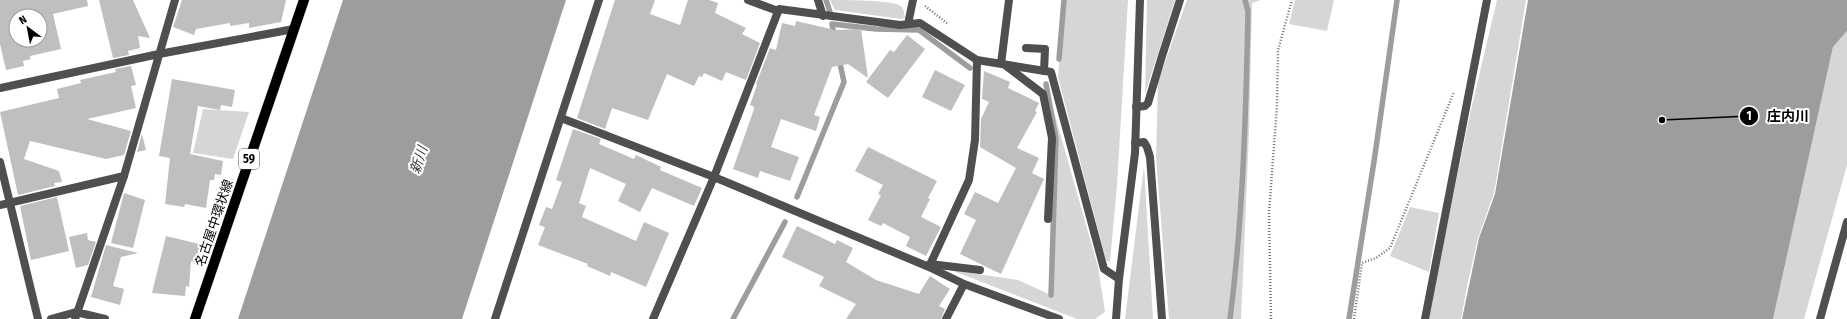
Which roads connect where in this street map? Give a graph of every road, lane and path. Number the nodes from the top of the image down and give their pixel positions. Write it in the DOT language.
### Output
graph roads {
  1 [pos="175,0"];
  2 [pos="304,0"];
  3 [pos="599,0"];
  4 [pos="748,0"];
  5 [pos="818,0"];
  6 [pos="913,0"];
  7 [pos="1009,0"];
  8 [pos="1140,0"];
  9 [pos="1180,0"];
  10 [pos="1292,0"];
  11 [pos="1487,0"];
  12 [pos="778,11"];
  13 [pos="823,16"];
  14 [pos="908,24"];
  15 [pos="294,29"];
  16 [pos="1026,48"];
  17 [pos="159,54"];
  18 [pos="977,60"];
  19 [pos="1003,65"];
  20 [pos="1044,71"];
  21 [pos="1471,82"];
  22 [pos="0,88"];
  23 [pos="1136,107"];
  24 [pos="561,118"];
  25 [pos="1135,143"];
  26 [pos="0,162"];
  27 [pos="124,176"];
  28 [pos="714,177"];
  29 [pos="10,203"];
  30 [pos="0,206"];
  31 [pos="1048,219"];
  32 [pos="1847,222"];
  33 [pos="929,265"];
  34 [pos="980,270"];
  35 [pos="1119,279"];
  36 [pos="964,284"];
  37 [pos="76,316"];
  38 [pos="38,319"];
  39 [pos="51,319"];
  40 [pos="105,319"];
  41 [pos="195,319"];
  42 [pos="495,319"];
  43 [pos="653,319"];
  44 [pos="946,319"];
  45 [pos="1059,319"];
  46 [pos="1116,319"];
  47 [pos="1162,319"];
  48 [pos="1271,319"];
  49 [pos="1354,319"];
  50 [pos="1424,319"];
  51 [pos="1820,319"];
  1 -- 17 [label="street"];
  2 -- 15 [label="main road, 名古屋中環状線 / 59"];
  3 -- 24 [label="street"];
  4 -- 12 [label="street"];
  5 -- 13 [label="street"];
  6 -- 14 [label="street"];
  7 -- 19 [label="street"];
  8 -- 23 [label="street"];
  9 -- 23 [label="street"];
  10 -- 48 [label="path"];
  11 -- 21 [label="street"];
  12 -- 13 [label="street"];
  12 -- 28 [label="street"];
  13 -- 14 [label="street"];
  14 -- 18 [label="street"];
  15 -- 17 [label="street"];
  15 -- 41 [label="main road, 名古屋中環状線 / 59"];
  16 -- 20 [label="street"];
  17 -- 22 [label="street"];
  17 -- 27 [label="street"];
  18 -- 19 [label="street"];
  18 -- 33 [label="street"];
  19 -- 20 [label="street"];
  19 -- 31 [label="street"];
  20 -- 35 [label="street"];
  21 -- 49 [label="path"];
  21 -- 50 [label="street"];
  23 -- 25 [label="street"];
  24 -- 28 [label="street"];
  24 -- 42 [label="street"];
  25 -- 35 [label="street"];
  25 -- 47 [label="street"];
  26 -- 29 [label="street"];
  27 -- 29 [label="street"];
  27 -- 37 [label="street"];
  28 -- 33 [label="street"];
  28 -- 43 [label="street"];
  29 -- 30 [label="street"];
  29 -- 38 [label="street"];
  32 -- 51 [label="street"];
  33 -- 34 [label="street"];
  33 -- 36 [label="street"];
  35 -- 46 [label="street"];
  36 -- 44 [label="street"];
  36 -- 45 [label="street"];
  37 -- 39 [label="street"];
  37 -- 40 [label="street"];
}
